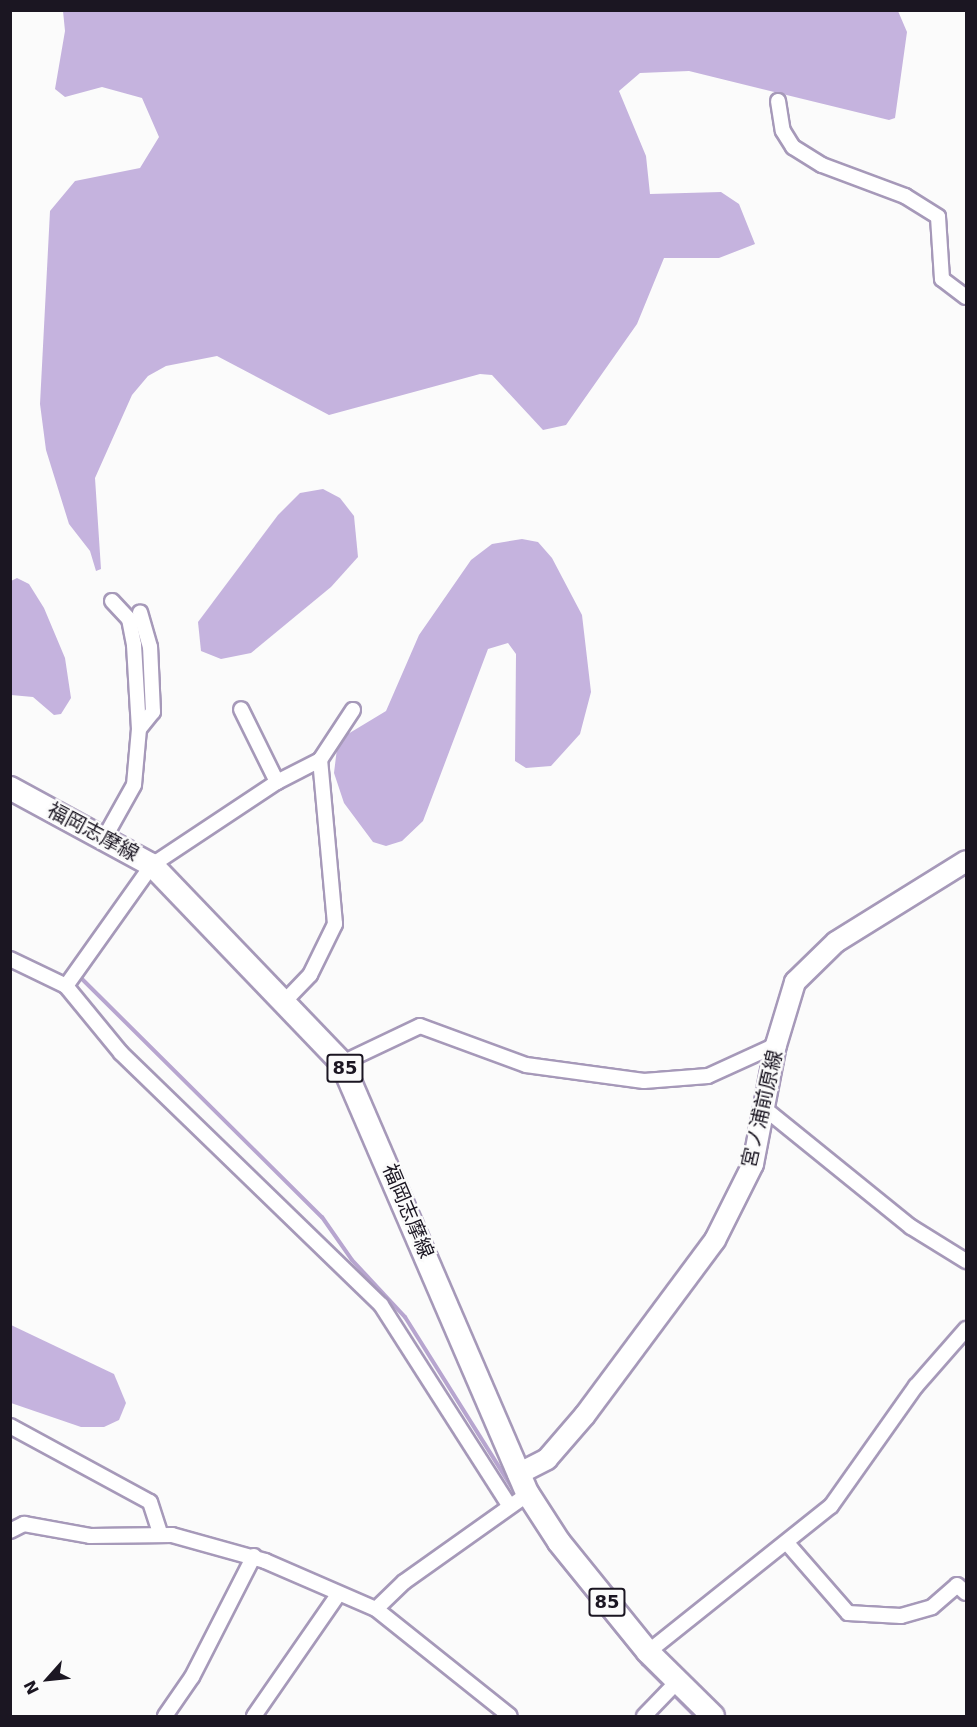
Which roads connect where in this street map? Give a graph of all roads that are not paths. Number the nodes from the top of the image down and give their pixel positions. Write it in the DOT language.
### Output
graph roads {
  1 [pos="778,101"];
  2 [pos="966,297"];
  3 [pos="112,601"];
  4 [pos="140,612"];
  5 [pos="241,709"];
  6 [pos="353,710"];
  7 [pos="139,729"];
  8 [pos="320,760"];
  9 [pos="277,782"];
  10 [pos="10,788"];
  11 [pos="106,835"];
  12 [pos="966,861"];
  13 [pos="153,865"];
  14 [pos="10,959"];
  15 [pos="66,986"];
  16 [pos="283,1003"];
  17 [pos="776,1045"];
  18 [pos="342,1063"];
  19 [pos="764,1108"];
  20 [pos="966,1262"];
  21 [pos="966,1329"];
  22 [pos="10,1426"];
  23 [pos="518,1474"];
  24 [pos="519,1500"];
  25 [pos="10,1531"];
  26 [pos="160,1533"];
  27 [pos="787,1543"];
  28 [pos="254,1556"];
  29 [pos="966,1593"];
  30 [pos="337,1596"];
  31 [pos="376,1610"];
  32 [pos="648,1652"];
  33 [pos="670,1689"];
  34 [pos="165,1716"];
  35 [pos="255,1716"];
  36 [pos="510,1716"];
  37 [pos="644,1716"];
  38 [pos="713,1716"];
  1 -- 2 [label="street"];
  3 -- 7 [label="street"];
  4 -- 7 [label="street"];
  5 -- 9 [label="street"];
  6 -- 8 [label="street"];
  7 -- 11 [label="street"];
  8 -- 9 [label="street"];
  8 -- 16 [label="street"];
  9 -- 13 [label="street"];
  10 -- 11 [label="main road, 福岡志摩線 / 85"];
  11 -- 13 [label="main road, 福岡志摩線 / 85"];
  12 -- 17 [label="main road, 宮ノ浦前原線"];
  13 -- 15 [label="street"];
  13 -- 16 [label="main road, 福岡志摩線 / 85"];
  14 -- 15 [label="street"];
  15 -- 24 [label="street"];
  16 -- 18 [label="main road, 福岡志摩線 / 85"];
  17 -- 18 [label="street"];
  17 -- 19 [label="main road, 宮ノ浦前原線"];
  18 -- 23 [label="main road, 福岡志摩線 / 85"];
  19 -- 20 [label="street"];
  19 -- 23 [label="main road, 宮ノ浦前原線"];
  21 -- 27 [label="street"];
  22 -- 26 [label="street"];
  23 -- 24 [label="main road, 福岡志摩線 / 85"];
  24 -- 31 [label="street"];
  24 -- 32 [label="main road, 福岡志摩線 / 85"];
  25 -- 26 [label="street"];
  26 -- 28 [label="street"];
  27 -- 29 [label="street"];
  27 -- 32 [label="street"];
  28 -- 30 [label="street"];
  28 -- 34 [label="street"];
  30 -- 31 [label="street"];
  30 -- 35 [label="street"];
  31 -- 36 [label="street"];
  32 -- 33 [label="main road, 福岡志摩線 / 85"];
  33 -- 37 [label="street"];
  33 -- 38 [label="main road, 福岡志摩線 / 85"];
}
